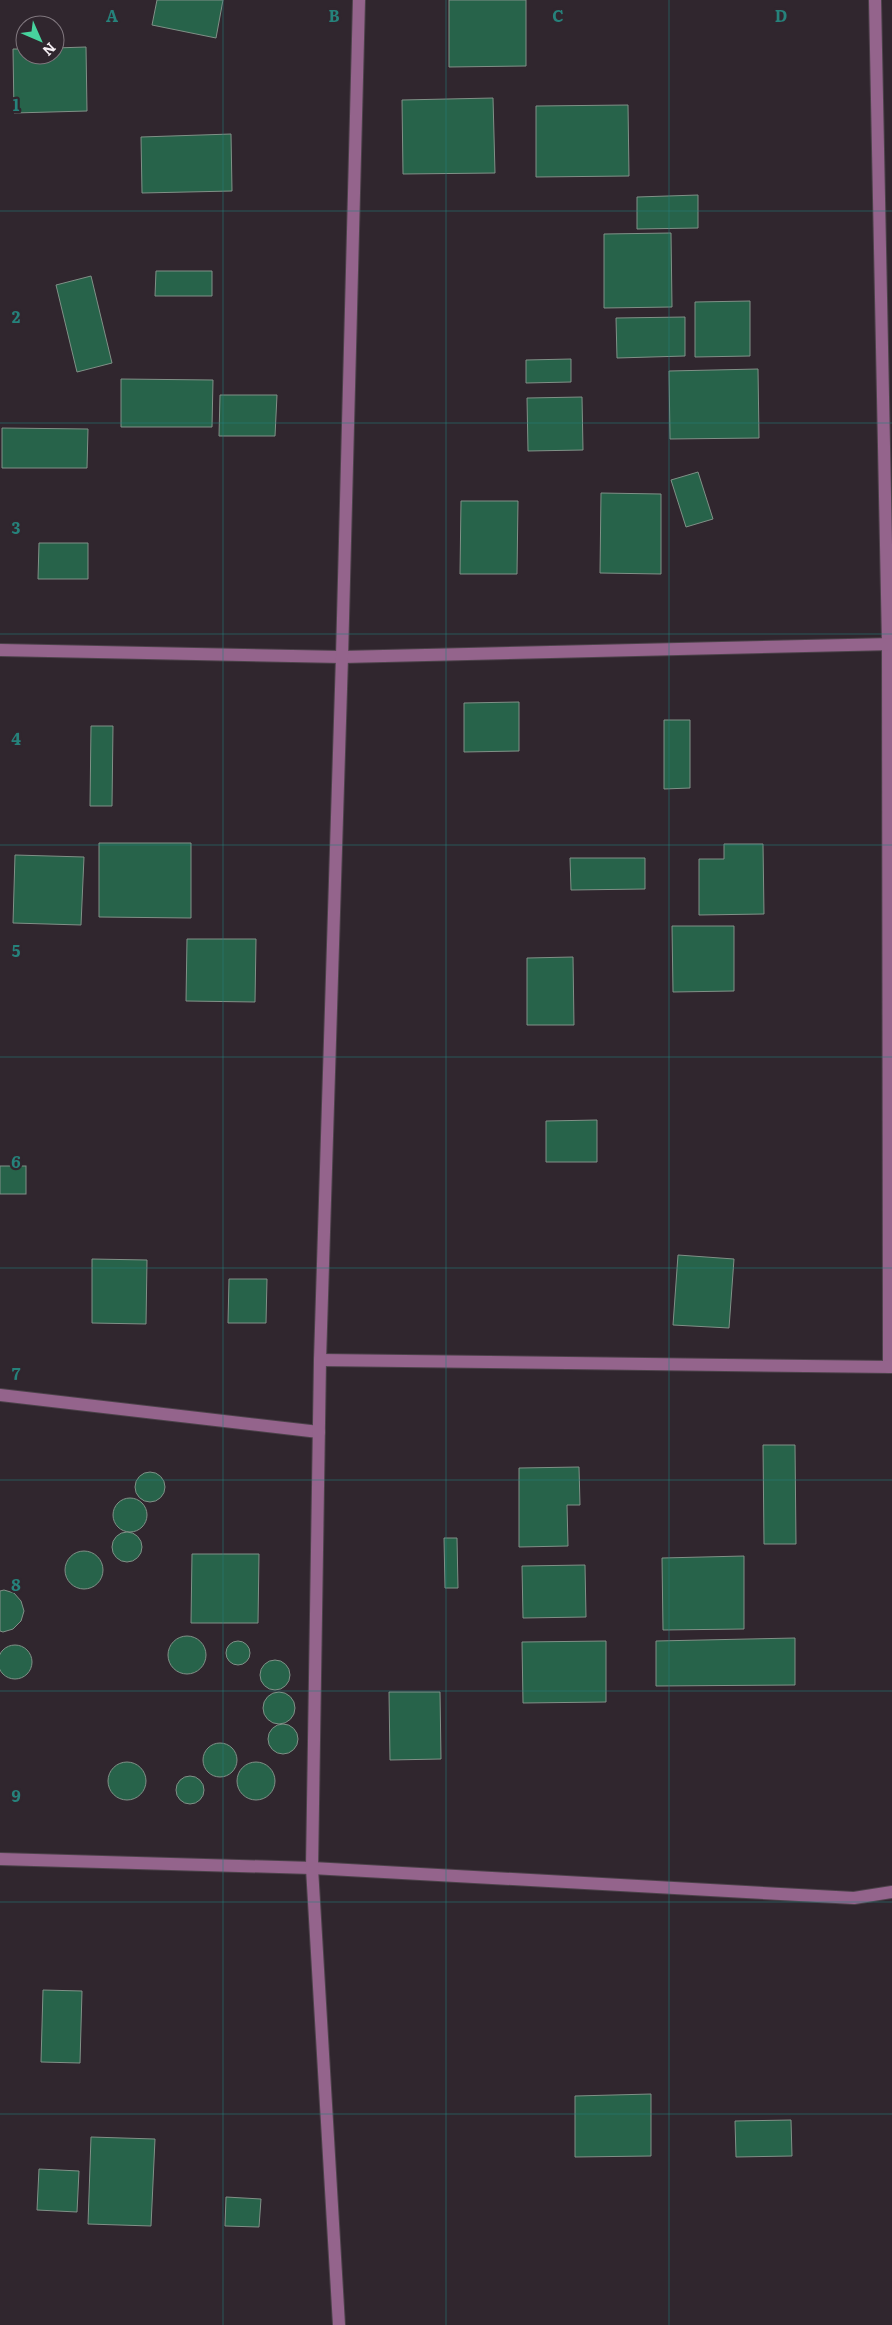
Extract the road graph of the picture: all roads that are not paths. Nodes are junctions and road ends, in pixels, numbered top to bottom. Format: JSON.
{"nodes":[{"id":1,"x":358,"y":0,"type":"edge"},
{"id":2,"x":875,"y":0,"type":"edge"},
{"id":3,"x":890,"y":644,"type":"edge"},
{"id":4,"x":0,"y":650,"type":"edge"},
{"id":5,"x":342,"y":657,"type":"junction"},
{"id":6,"x":320,"y":1360,"type":"junction"},
{"id":7,"x":891,"y":1367,"type":"edge"},
{"id":8,"x":0,"y":1394,"type":"edge"},
{"id":9,"x":318,"y":1432,"type":"junction"},
{"id":10,"x":0,"y":1859,"type":"edge"},
{"id":11,"x":312,"y":1868,"type":"junction"},
{"id":12,"x":892,"y":1892,"type":"edge"},
{"id":13,"x":339,"y":2325,"type":"edge"}],
"edges":[{"from":1,"to":5,"type":"street"},
{"from":2,"to":3,"type":"street"},
{"from":3,"to":5,"type":"street"},
{"from":3,"to":7,"type":"street"},
{"from":4,"to":5,"type":"street"},
{"from":5,"to":6,"type":"street"},
{"from":6,"to":7,"type":"street"},
{"from":6,"to":9,"type":"street"},
{"from":8,"to":9,"type":"street"},
{"from":9,"to":11,"type":"street"},
{"from":10,"to":11,"type":"street"},
{"from":11,"to":12,"type":"street"},
{"from":11,"to":13,"type":"street"}]}
